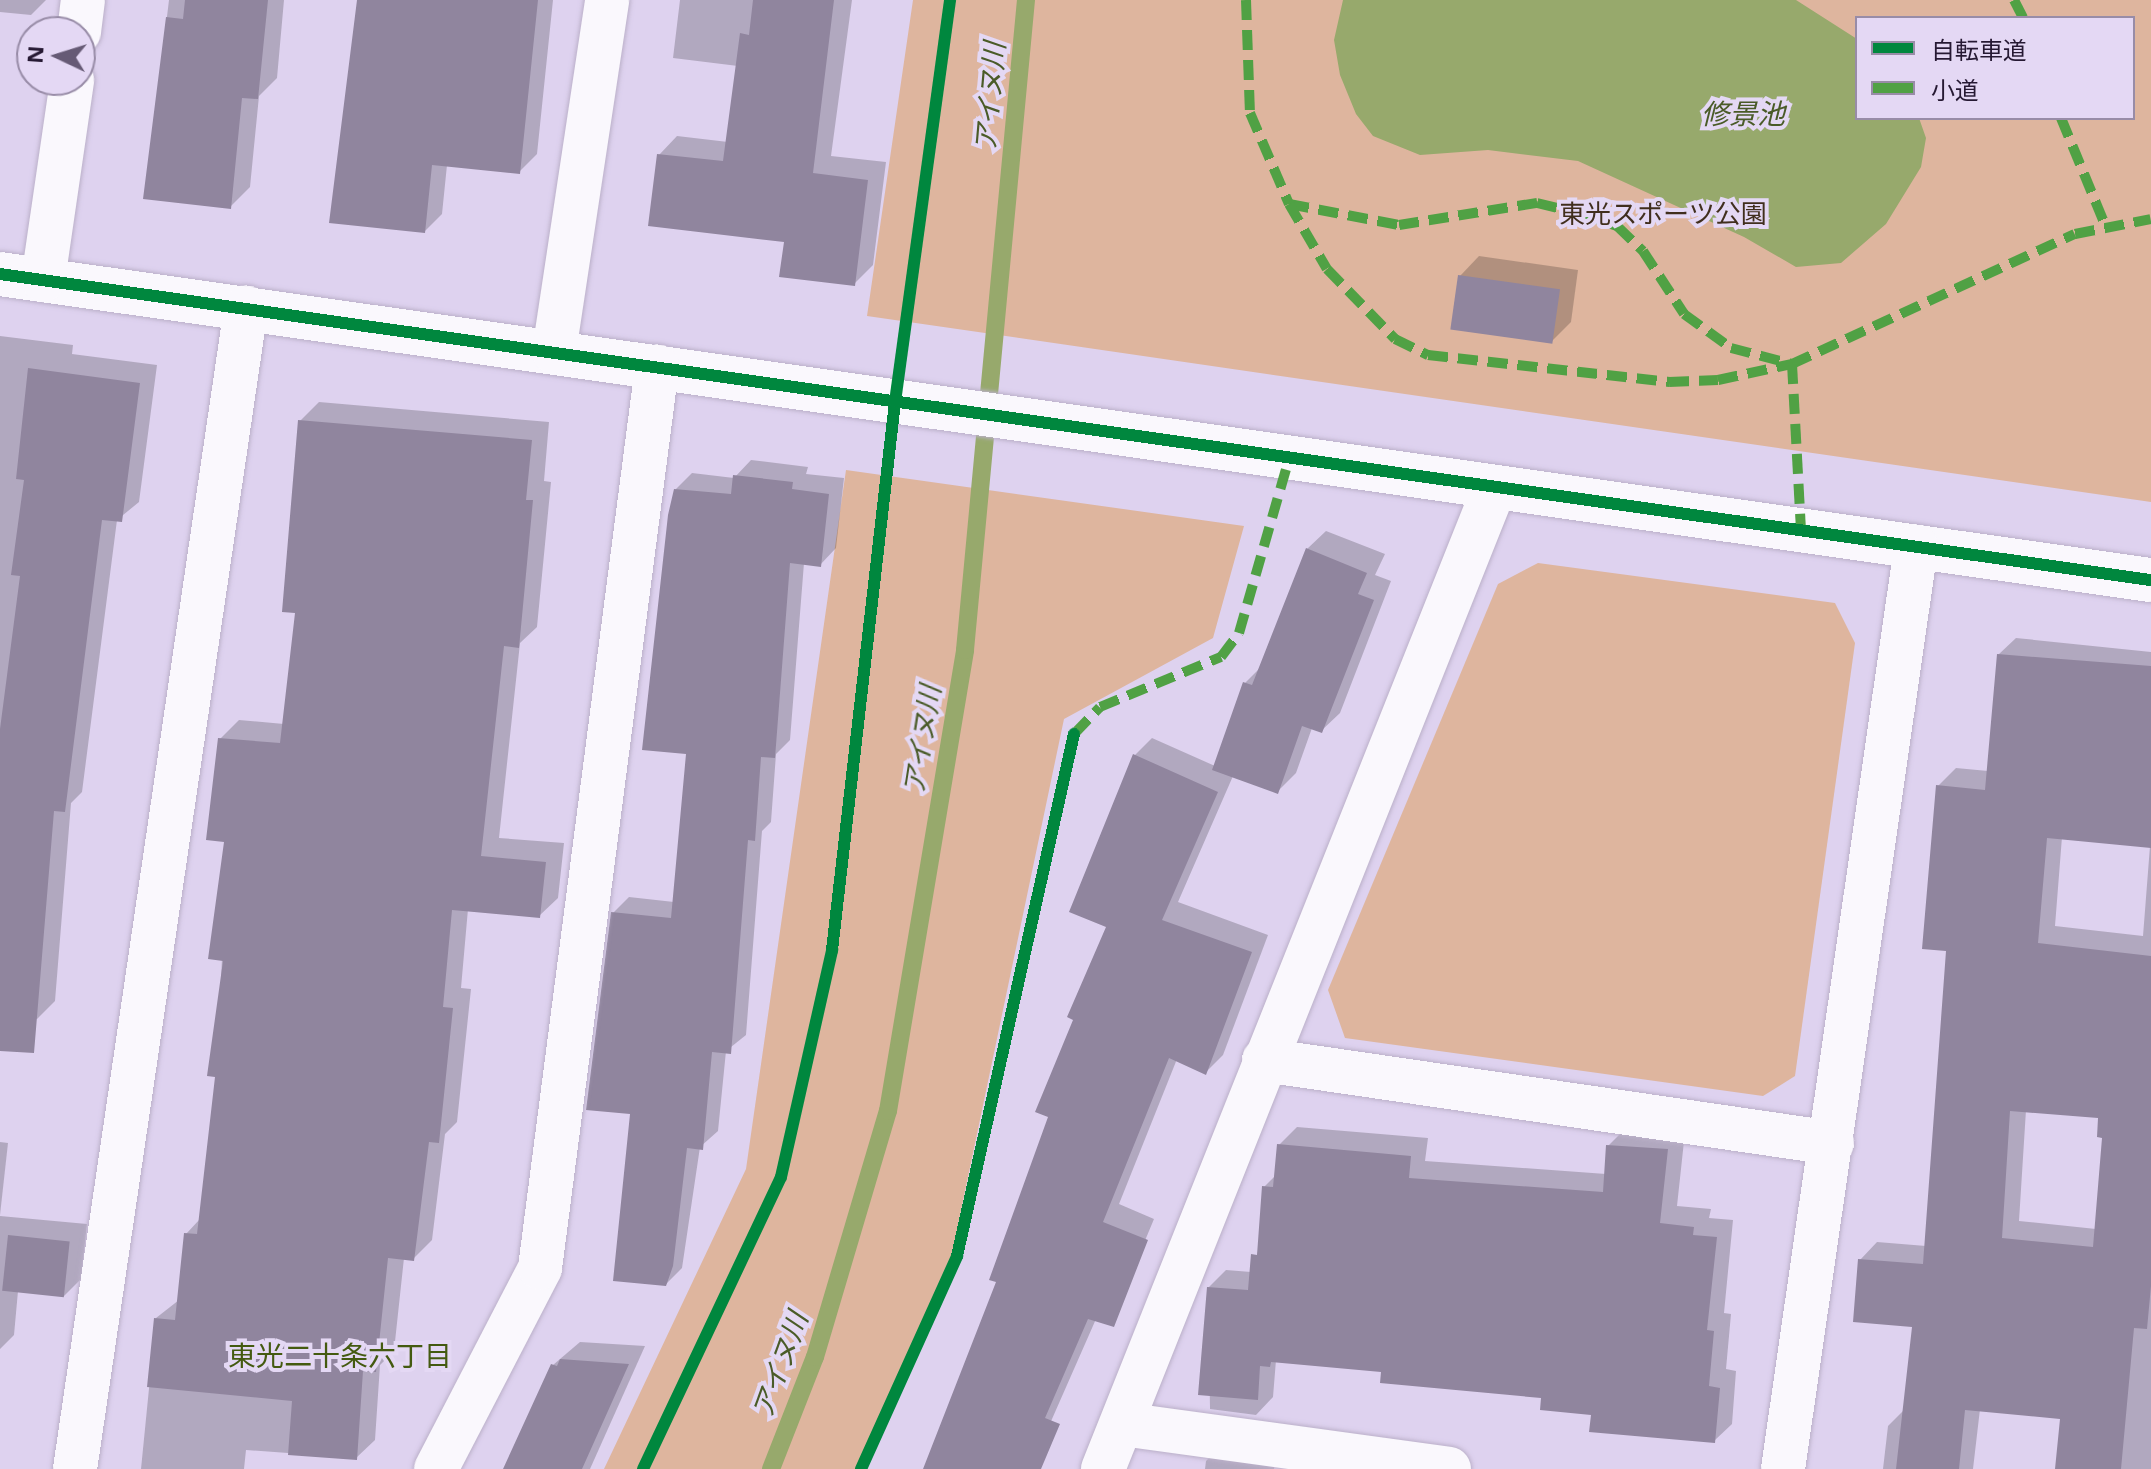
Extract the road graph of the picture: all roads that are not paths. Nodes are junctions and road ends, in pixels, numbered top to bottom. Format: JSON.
{"nodes":[{"id":1,"x":607,"y":0,"type":"edge"},
{"id":2,"x":70,"y":96,"type":"edge"},
{"id":3,"x":0,"y":274,"type":"edge"},
{"id":4,"x":43,"y":280,"type":"junction"},
{"id":5,"x":246,"y":308,"type":"junction"},
{"id":6,"x":554,"y":352,"type":"junction"},
{"id":7,"x":657,"y":367,"type":"junction"},
{"id":8,"x":1494,"y":489,"type":"junction"},
{"id":9,"x":1916,"y":547,"type":"junction"},
{"id":10,"x":2151,"y":580,"type":"edge"},
{"id":11,"x":1264,"y":1060,"type":"junction"},
{"id":12,"x":1832,"y":1143,"type":"junction"},
{"id":13,"x":1122,"y":1424,"type":"junction"},
{"id":14,"x":75,"y":1469,"type":"edge"},
{"id":15,"x":436,"y":1469,"type":"edge"},
{"id":16,"x":1103,"y":1469,"type":"edge"},
{"id":17,"x":1449,"y":1469,"type":"edge"},
{"id":18,"x":1783,"y":1469,"type":"edge"}],
"edges":[{"from":1,"to":6,"type":"street"},
{"from":2,"to":4,"type":"street"},
{"from":3,"to":4,"type":"street"},
{"from":4,"to":5,"type":"street"},
{"from":5,"to":6,"type":"street"},
{"from":5,"to":14,"type":"street"},
{"from":6,"to":7,"type":"street"},
{"from":7,"to":8,"type":"street"},
{"from":7,"to":15,"type":"street"},
{"from":8,"to":9,"type":"street"},
{"from":8,"to":11,"type":"street"},
{"from":9,"to":10,"type":"street"},
{"from":9,"to":12,"type":"street"},
{"from":11,"to":12,"type":"street"},
{"from":11,"to":13,"type":"street"},
{"from":12,"to":18,"type":"street"},
{"from":13,"to":16,"type":"street"},
{"from":13,"to":17,"type":"street"}]}
